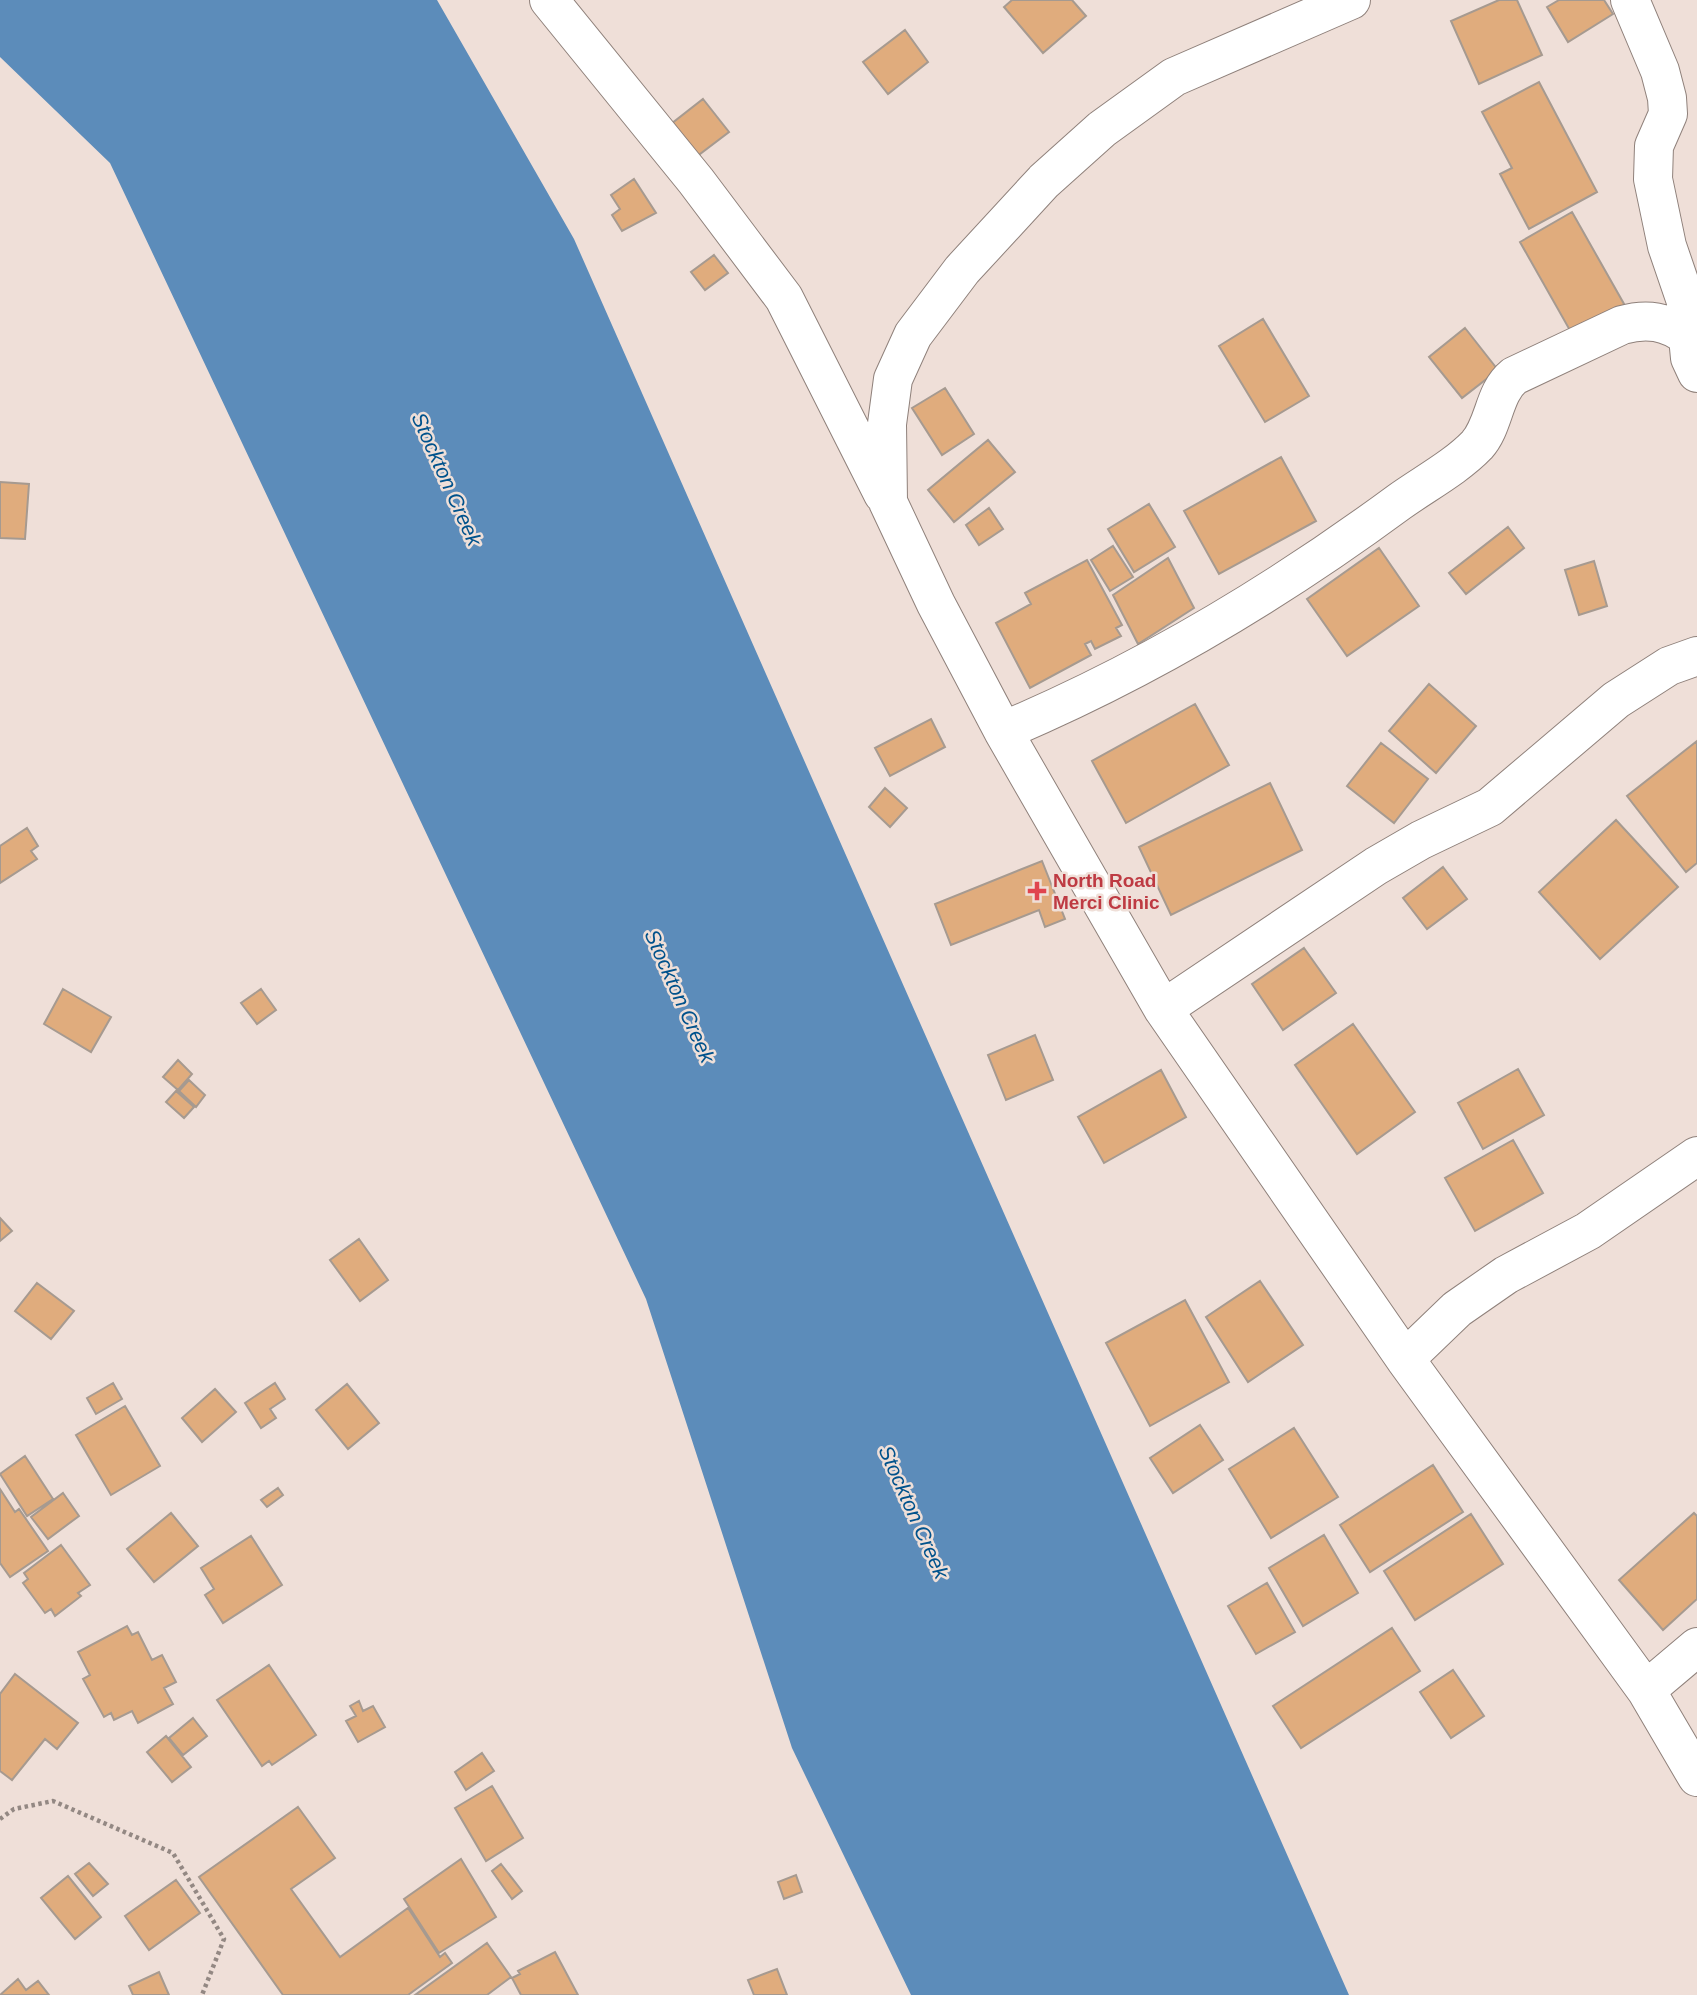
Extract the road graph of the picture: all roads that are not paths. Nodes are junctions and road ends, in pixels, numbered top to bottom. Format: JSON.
{"nodes":[{"id":1,"x":549,"y":0,"type":"edge"},
{"id":2,"x":1351,"y":0,"type":"edge"},
{"id":3,"x":1630,"y":0,"type":"edge"},
{"id":4,"x":1692,"y":355,"type":"edge"},
{"id":5,"x":887,"y":502,"type":"junction"},
{"id":6,"x":1697,"y":656,"type":"edge"},
{"id":7,"x":1003,"y":732,"type":"junction"},
{"id":8,"x":1163,"y":1009,"type":"junction"},
{"id":9,"x":1697,"y":1156,"type":"edge"},
{"id":10,"x":1405,"y":1359,"type":"junction"},
{"id":11,"x":1697,"y":1647,"type":"edge"},
{"id":12,"x":1646,"y":1690,"type":"junction"},
{"id":13,"x":1697,"y":1777,"type":"edge"}],
"edges":[{"from":1,"to":5,"type":"street"},
{"from":2,"to":5,"type":"street"},
{"from":3,"to":4,"type":"street"},
{"from":4,"to":7,"type":"street"},
{"from":5,"to":7,"type":"street"},
{"from":6,"to":8,"type":"street"},
{"from":7,"to":8,"type":"street"},
{"from":8,"to":10,"type":"street"},
{"from":9,"to":10,"type":"street"},
{"from":10,"to":12,"type":"street"},
{"from":11,"to":12,"type":"street"},
{"from":12,"to":13,"type":"street"}]}
